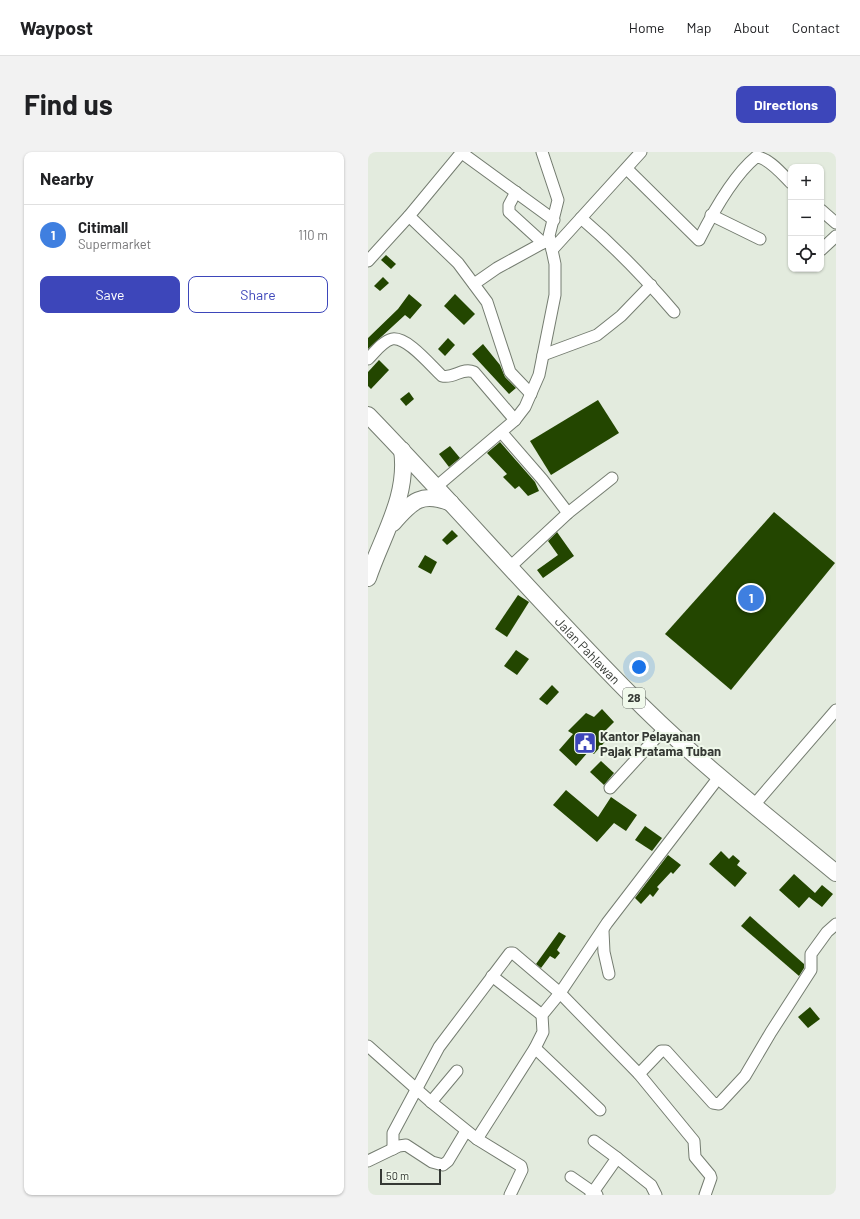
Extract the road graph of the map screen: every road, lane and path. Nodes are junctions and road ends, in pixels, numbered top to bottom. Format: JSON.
{"nodes":[{"id":1,"x":462,"y":152,"type":"edge"},
{"id":2,"x":542,"y":152,"type":"edge"},
{"id":3,"x":641,"y":152,"type":"edge"},
{"id":4,"x":627,"y":169,"type":"junction"},
{"id":5,"x":788,"y":180,"type":"edge"},
{"id":6,"x":516,"y":192,"type":"junction"},
{"id":7,"x":824,"y":213,"type":"edge"},
{"id":8,"x":711,"y":215,"type":"junction"},
{"id":9,"x":409,"y":216,"type":"junction"},
{"id":10,"x":581,"y":218,"type":"junction"},
{"id":11,"x":554,"y":220,"type":"junction"},
{"id":12,"x":836,"y":224,"type":"edge"},
{"id":13,"x":836,"y":236,"type":"edge"},
{"id":14,"x":760,"y":239,"type":"dead end"},
{"id":15,"x":548,"y":244,"type":"junction"},
{"id":16,"x":824,"y":247,"type":"edge"},
{"id":17,"x":368,"y":261,"type":"edge"},
{"id":18,"x":474,"y":284,"type":"junction"},
{"id":19,"x":651,"y":285,"type":"junction"},
{"id":20,"x":674,"y":312,"type":"dead end"},
{"id":21,"x":394,"y":339,"type":"junction"},
{"id":22,"x":543,"y":355,"type":"junction"},
{"id":23,"x":368,"y":359,"type":"edge"},
{"id":24,"x":368,"y":369,"type":"edge"},
{"id":25,"x":532,"y":394,"type":"junction"},
{"id":26,"x":370,"y":420,"type":"edge"},
{"id":27,"x":515,"y":420,"type":"junction"},
{"id":28,"x":502,"y":433,"type":"junction"},
{"id":29,"x":402,"y":450,"type":"junction"},
{"id":30,"x":612,"y":478,"type":"dead end"},
{"id":31,"x":431,"y":481,"type":"junction"},
{"id":32,"x":451,"y":503,"type":"junction"},
{"id":33,"x":568,"y":513,"type":"junction"},
{"id":34,"x":386,"y":533,"type":"junction"},
{"id":35,"x":510,"y":567,"type":"junction"},
{"id":36,"x":368,"y":578,"type":"edge"},
{"id":37,"x":836,"y":710,"type":"edge"},
{"id":38,"x":665,"y":728,"type":"junction"},
{"id":39,"x":720,"y":777,"type":"junction"},
{"id":40,"x":610,"y":788,"type":"dead end"},
{"id":41,"x":754,"y":805,"type":"junction"},
{"id":42,"x":836,"y":873,"type":"edge"},
{"id":43,"x":836,"y":924,"type":"edge"},
{"id":44,"x":603,"y":931,"type":"junction"},
{"id":45,"x":609,"y":974,"type":"dead end"},
{"id":46,"x":492,"y":976,"type":"junction"},
{"id":47,"x":560,"y":993,"type":"junction"},
{"id":48,"x":542,"y":1015,"type":"junction"},
{"id":49,"x":368,"y":1046,"type":"edge"},
{"id":50,"x":535,"y":1048,"type":"junction"},
{"id":51,"x":457,"y":1071,"type":"dead end"},
{"id":52,"x":639,"y":1074,"type":"junction"},
{"id":53,"x":415,"y":1088,"type":"junction"},
{"id":54,"x":431,"y":1102,"type":"junction"},
{"id":55,"x":600,"y":1110,"type":"dead end"},
{"id":56,"x":466,"y":1131,"type":"junction"},
{"id":57,"x":477,"y":1139,"type":"junction"},
{"id":58,"x":594,"y":1141,"type":"dead end"},
{"id":59,"x":393,"y":1149,"type":"junction"},
{"id":60,"x":617,"y":1158,"type":"junction"},
{"id":61,"x":368,"y":1161,"type":"edge"},
{"id":62,"x":571,"y":1176,"type":"dead end"},
{"id":63,"x":593,"y":1194,"type":"edge"},
{"id":64,"x":510,"y":1195,"type":"edge"},
{"id":65,"x":656,"y":1195,"type":"edge"},
{"id":66,"x":705,"y":1195,"type":"edge"}],
"edges":[{"from":1,"to":6,"type":"street"},
{"from":1,"to":9,"type":"street"},
{"from":2,"to":11,"type":"street"},
{"from":3,"to":4,"type":"street"},
{"from":4,"to":8,"type":"street"},
{"from":4,"to":10,"type":"street"},
{"from":5,"to":8,"type":"street"},
{"from":6,"to":11,"type":"street"},
{"from":6,"to":15,"type":"street"},
{"from":7,"to":12,"type":"street"},
{"from":8,"to":14,"type":"street"},
{"from":9,"to":17,"type":"street"},
{"from":9,"to":18,"type":"street"},
{"from":10,"to":15,"type":"street"},
{"from":10,"to":19,"type":"street"},
{"from":11,"to":15,"type":"street"},
{"from":13,"to":16,"type":"street"},
{"from":15,"to":18,"type":"street"},
{"from":15,"to":22,"type":"street"},
{"from":18,"to":25,"type":"street"},
{"from":19,"to":20,"type":"street"},
{"from":19,"to":22,"type":"street"},
{"from":21,"to":23,"type":"street"},
{"from":21,"to":24,"type":"street"},
{"from":21,"to":27,"type":"street"},
{"from":22,"to":25,"type":"street"},
{"from":25,"to":27,"type":"street"},
{"from":26,"to":29,"type":"highway","number":"28"},
{"from":27,"to":28,"type":"street"},
{"from":28,"to":31,"type":"street"},
{"from":28,"to":33,"type":"street"},
{"from":29,"to":31,"type":"highway","number":"28"},
{"from":29,"to":34,"type":"highway"},
{"from":30,"to":33,"type":"street"},
{"from":31,"to":32,"type":"highway","name":"Jalan Pahlawan","number":"28"},
{"from":32,"to":34,"type":"highway"},
{"from":32,"to":35,"type":"highway","name":"Jalan Pahlawan","number":"28"},
{"from":33,"to":35,"type":"street"},
{"from":34,"to":36,"type":"highway"},
{"from":35,"to":38,"type":"highway","name":"Jalan Pahlawan","number":"28"},
{"from":37,"to":41,"type":"street"},
{"from":38,"to":39,"type":"highway","name":"Jalan Pahlawan","number":"28"},
{"from":38,"to":40,"type":"street"},
{"from":39,"to":41,"type":"highway","name":"Jalan Pahlawan","number":"28"},
{"from":39,"to":44,"type":"street"},
{"from":41,"to":42,"type":"highway","name":"Jalan Pahlawan","number":"28"},
{"from":43,"to":52,"type":"street"},
{"from":44,"to":45,"type":"street"},
{"from":44,"to":47,"type":"street"},
{"from":46,"to":47,"type":"street"},
{"from":46,"to":48,"type":"street"},
{"from":46,"to":53,"type":"street"},
{"from":47,"to":48,"type":"street"},
{"from":47,"to":52,"type":"street"},
{"from":48,"to":50,"type":"street"},
{"from":49,"to":53,"type":"street"},
{"from":50,"to":55,"type":"street"},
{"from":50,"to":57,"type":"street"},
{"from":51,"to":54,"type":"street"},
{"from":52,"to":66,"type":"street"},
{"from":53,"to":54,"type":"street"},
{"from":53,"to":59,"type":"street"},
{"from":54,"to":56,"type":"street"},
{"from":56,"to":57,"type":"street"},
{"from":56,"to":59,"type":"street"},
{"from":57,"to":64,"type":"street"},
{"from":58,"to":60,"type":"street"},
{"from":59,"to":61,"type":"street"},
{"from":60,"to":63,"type":"street"},
{"from":60,"to":65,"type":"street"},
{"from":62,"to":63,"type":"street"}]}
